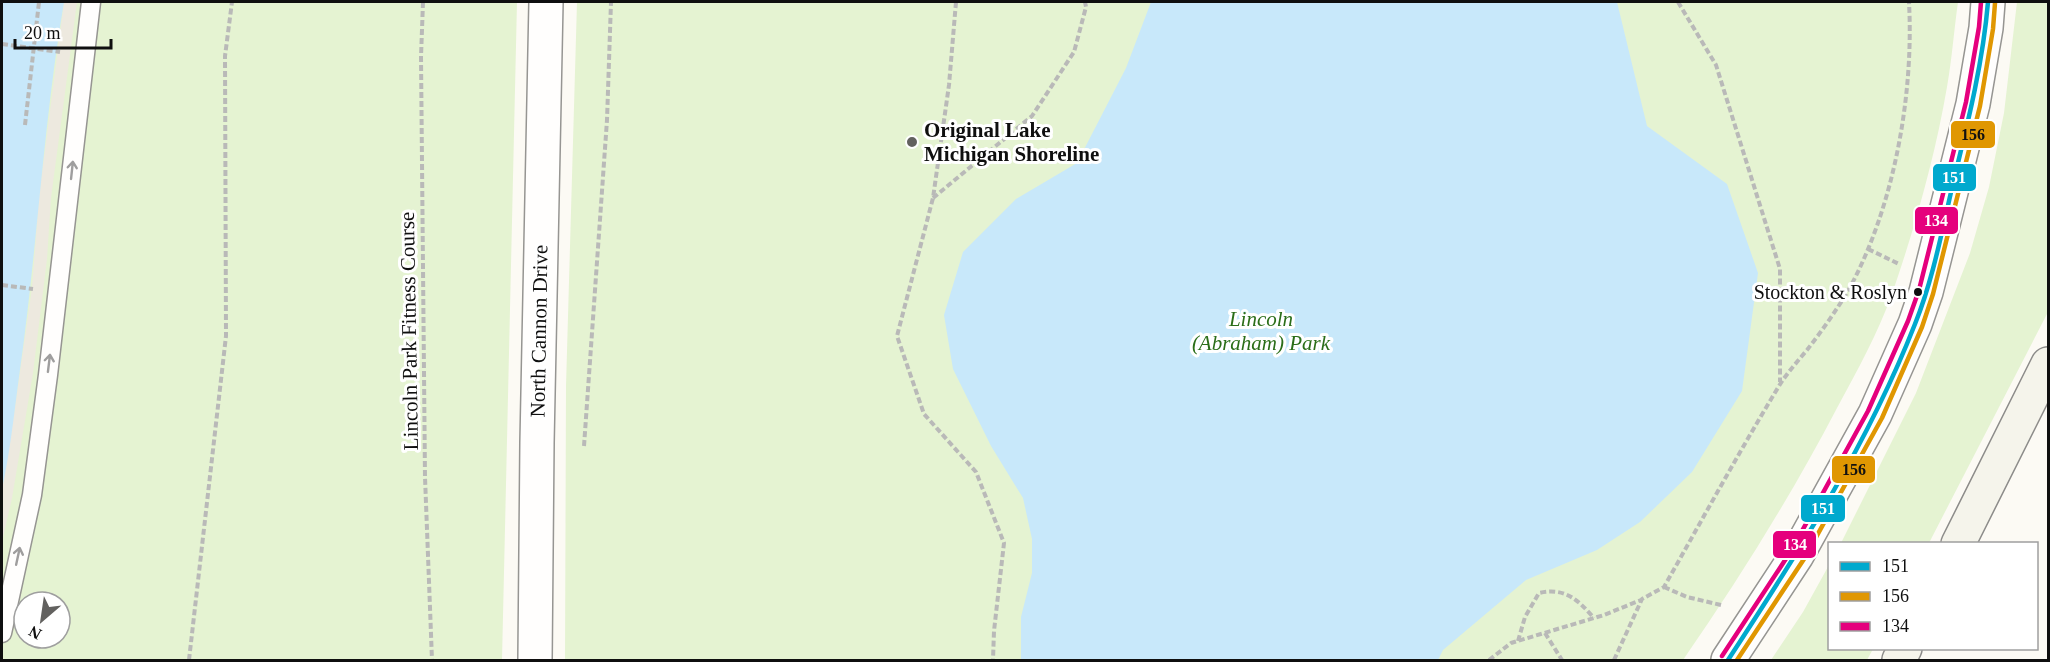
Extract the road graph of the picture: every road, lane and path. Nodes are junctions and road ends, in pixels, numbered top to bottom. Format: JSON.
{"nodes":[{"id":1,"x":39,"y":2,"type":"edge"},
{"id":2,"x":91,"y":2,"type":"edge"},
{"id":3,"x":232,"y":2,"type":"edge"},
{"id":4,"x":423,"y":2,"type":"edge"},
{"id":5,"x":546,"y":2,"type":"edge"},
{"id":6,"x":611,"y":2,"type":"edge"},
{"id":7,"x":956,"y":2,"type":"edge"},
{"id":8,"x":1085,"y":2,"type":"edge"},
{"id":9,"x":1678,"y":2,"type":"edge"},
{"id":10,"x":1909,"y":2,"type":"edge"},
{"id":11,"x":1988,"y":2,"type":"edge"},
{"id":12,"x":2,"y":44,"type":"edge"},
{"id":13,"x":34,"y":48,"type":"junction"},
{"id":14,"x":57,"y":52,"type":"dead end"},
{"id":15,"x":25,"y":125,"type":"dead end"},
{"id":16,"x":933,"y":198,"type":"junction"},
{"id":17,"x":1868,"y":249,"type":"junction"},
{"id":18,"x":1901,"y":265,"type":"dead end"},
{"id":19,"x":2,"y":285,"type":"edge"},
{"id":20,"x":32,"y":288,"type":"dead end"},
{"id":21,"x":2049,"y":364,"type":"edge"},
{"id":22,"x":1780,"y":384,"type":"junction"},
{"id":23,"x":2041,"y":394,"type":"edge"},
{"id":24,"x":584,"y":446,"type":"dead end"},
{"id":25,"x":1959,"y":542,"type":"edge"},
{"id":26,"x":1664,"y":587,"type":"junction"},
{"id":27,"x":1642,"y":599,"type":"junction"},
{"id":28,"x":1720,"y":605,"type":"dead end"},
{"id":29,"x":1594,"y":618,"type":"junction"},
{"id":30,"x":2,"y":633,"type":"edge"},
{"id":31,"x":1545,"y":633,"type":"junction"},
{"id":32,"x":1518,"y":641,"type":"junction"},
{"id":33,"x":189,"y":660,"type":"edge"},
{"id":34,"x":432,"y":660,"type":"edge"},
{"id":35,"x":534,"y":660,"type":"edge"},
{"id":36,"x":993,"y":660,"type":"edge"},
{"id":37,"x":1489,"y":660,"type":"edge"},
{"id":38,"x":1562,"y":660,"type":"edge"},
{"id":39,"x":1614,"y":660,"type":"edge"},
{"id":40,"x":1728,"y":660,"type":"edge"}],
"edges":[{"from":1,"to":13,"type":"path"},
{"from":30,"to":2,"type":"lane","one_way":true},
{"from":3,"to":33,"type":"path"},
{"from":4,"to":34,"type":"path","name":"Lincoln Park Fitness Course"},
{"from":5,"to":35,"type":"street","name":"North Cannon Drive"},
{"from":6,"to":24,"type":"path"},
{"from":7,"to":16,"type":"path"},
{"from":8,"to":16,"type":"path"},
{"from":9,"to":22,"type":"path"},
{"from":10,"to":17,"type":"path"},
{"from":11,"to":40,"type":"street"},
{"from":12,"to":13,"type":"path"},
{"from":13,"to":14,"type":"path"},
{"from":13,"to":15,"type":"path"},
{"from":16,"to":36,"type":"path"},
{"from":17,"to":18,"type":"path"},
{"from":17,"to":22,"type":"path"},
{"from":19,"to":20,"type":"path"},
{"from":21,"to":23,"type":"main road"},
{"from":22,"to":26,"type":"path"},
{"from":23,"to":25,"type":"main road"},
{"from":26,"to":27,"type":"path"},
{"from":26,"to":28,"type":"path"},
{"from":27,"to":29,"type":"path"},
{"from":27,"to":39,"type":"path"},
{"from":29,"to":31,"type":"path"},
{"from":29,"to":32,"type":"path"},
{"from":31,"to":32,"type":"path"},
{"from":31,"to":38,"type":"path"},
{"from":32,"to":37,"type":"path"}]}
